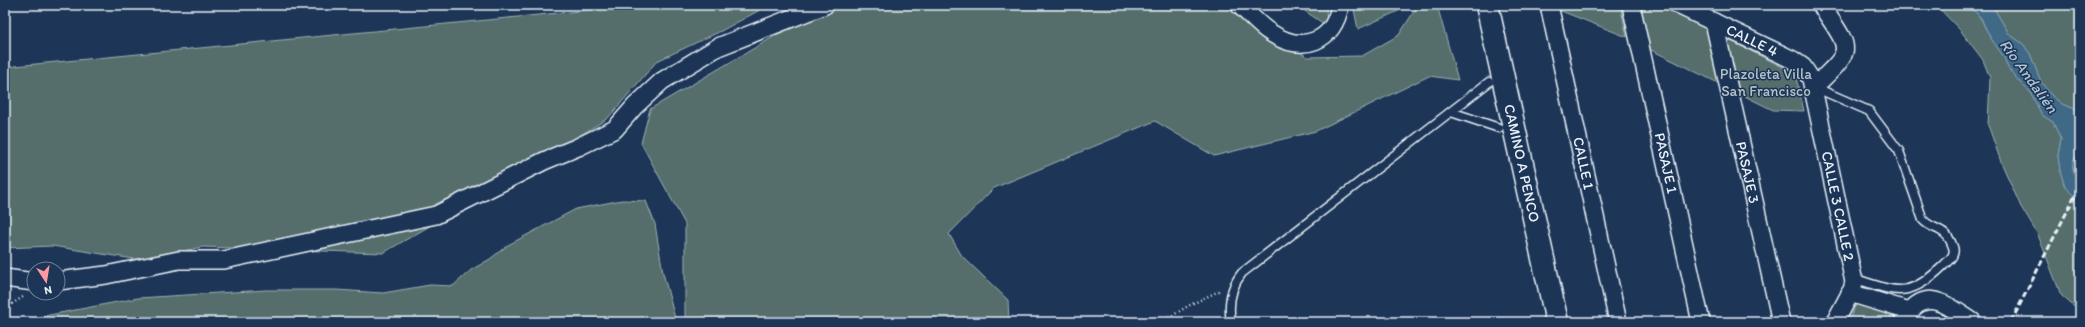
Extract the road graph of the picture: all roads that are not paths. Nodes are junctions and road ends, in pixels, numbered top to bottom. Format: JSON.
{"nodes":[{"id":1,"x":825,"y":5,"type":"edge"},
{"id":2,"x":1239,"y":5,"type":"edge"},
{"id":3,"x":1340,"y":5,"type":"edge"},
{"id":4,"x":1472,"y":5,"type":"edge"},
{"id":5,"x":1487,"y":5,"type":"edge"},
{"id":6,"x":1549,"y":5,"type":"edge"},
{"id":7,"x":1631,"y":5,"type":"edge"},
{"id":8,"x":1678,"y":5,"type":"edge"},
{"id":9,"x":1821,"y":5,"type":"edge"},
{"id":10,"x":1714,"y":22,"type":"junction"},
{"id":11,"x":1489,"y":82,"type":"junction"},
{"id":12,"x":1814,"y":87,"type":"junction"},
{"id":13,"x":1450,"y":112,"type":"junction"},
{"id":14,"x":1499,"y":128,"type":"junction"},
{"id":15,"x":5,"y":278,"type":"edge"},
{"id":16,"x":66,"y":280,"type":"edge"},
{"id":17,"x":26,"y":286,"type":"edge"},
{"id":18,"x":1852,"y":286,"type":"junction"},
{"id":19,"x":1906,"y":317,"type":"edge"},
{"id":20,"x":1231,"y":322,"type":"edge"},
{"id":21,"x":1541,"y":322,"type":"edge"},
{"id":22,"x":1557,"y":322,"type":"edge"},
{"id":23,"x":1618,"y":322,"type":"edge"},
{"id":24,"x":1701,"y":322,"type":"edge"},
{"id":25,"x":1781,"y":322,"type":"edge"},
{"id":26,"x":1835,"y":322,"type":"edge"},
{"id":27,"x":1972,"y":322,"type":"edge"}],
"edges":[{"from":1,"to":16,"type":"street"},
{"from":2,"to":3,"type":"street"},
{"from":4,"to":11,"type":"highway","name":"CAMINO A PENCO"},
{"from":5,"to":22,"type":"highway","name":"CAMINO A PENCO"},
{"from":6,"to":23,"type":"street","name":"CALLE 1"},
{"from":7,"to":24,"type":"street","name":"PASAJE 1"},
{"from":8,"to":10,"type":"street","name":"CALLE 4"},
{"from":9,"to":12,"type":"street"},
{"from":10,"to":12,"type":"street","name":"CALLE 4"},
{"from":10,"to":25,"type":"street","name":"PASAJE 3"},
{"from":11,"to":13,"type":"lane"},
{"from":11,"to":14,"type":"highway","name":"CAMINO A PENCO"},
{"from":12,"to":18,"type":"street","name":"CALLE 3 CALLE 2"},
{"from":12,"to":18,"type":"lane"},
{"from":13,"to":14,"type":"lane"},
{"from":13,"to":20,"type":"lane"},
{"from":14,"to":21,"type":"highway","name":"CAMINO A PENCO"},
{"from":15,"to":17,"type":"street"},
{"from":18,"to":19,"type":"street"},
{"from":18,"to":26,"type":"street"},
{"from":19,"to":27,"type":"street"}]}
